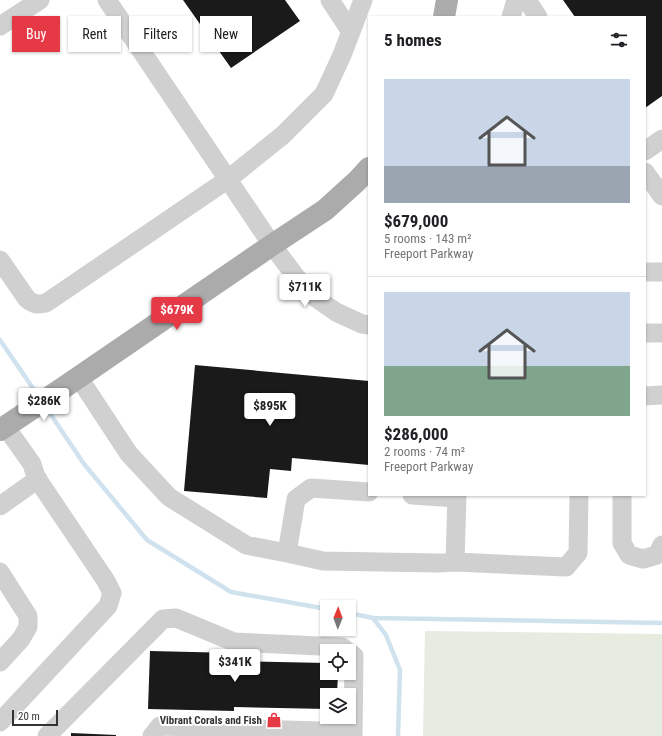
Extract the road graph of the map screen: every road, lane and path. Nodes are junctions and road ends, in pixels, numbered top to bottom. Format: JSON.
{"nodes":[{"id":1,"x":40,"y":0,"type":"edge"},
{"id":2,"x":107,"y":0,"type":"edge"},
{"id":3,"x":330,"y":0,"type":"edge"},
{"id":4,"x":363,"y":0,"type":"edge"},
{"id":5,"x":447,"y":0,"type":"edge"},
{"id":6,"x":516,"y":0,"type":"edge"},
{"id":7,"x":527,"y":0,"type":"edge"},
{"id":8,"x":444,"y":16,"type":"edge"},
{"id":9,"x":511,"y":16,"type":"edge"},
{"id":10,"x":537,"y":16,"type":"edge"},
{"id":11,"x":0,"y":26,"type":"edge"},
{"id":12,"x":351,"y":32,"type":"junction"},
{"id":13,"x":662,"y":139,"type":"edge"},
{"id":14,"x":646,"y":150,"type":"edge"},
{"id":15,"x":368,"y":169,"type":"edge"},
{"id":16,"x":646,"y":173,"type":"edge"},
{"id":17,"x":227,"y":180,"type":"junction"},
{"id":18,"x":662,"y":196,"type":"edge"},
{"id":19,"x":272,"y":245,"type":"junction"},
{"id":20,"x":0,"y":260,"type":"edge"},
{"id":21,"x":646,"y":272,"type":"edge"},
{"id":22,"x":662,"y":272,"type":"edge"},
{"id":23,"x":368,"y":325,"type":"edge"},
{"id":24,"x":646,"y":333,"type":"edge"},
{"id":25,"x":662,"y":333,"type":"edge"},
{"id":26,"x":71,"y":383,"type":"junction"},
{"id":27,"x":662,"y":395,"type":"edge"},
{"id":28,"x":646,"y":396,"type":"edge"},
{"id":29,"x":3,"y":428,"type":"edge"},
{"id":30,"x":38,"y":479,"type":"junction"},
{"id":31,"x":368,"y":492,"type":"edge"},
{"id":32,"x":434,"y":496,"type":"edge"},
{"id":33,"x":579,"y":496,"type":"edge"},
{"id":34,"x":622,"y":496,"type":"edge"},
{"id":35,"x":457,"y":497,"type":"edge"},
{"id":36,"x":0,"y":506,"type":"edge"},
{"id":37,"x":662,"y":544,"type":"edge"},
{"id":38,"x":287,"y":552,"type":"junction"},
{"id":39,"x":455,"y":562,"type":"junction"},
{"id":40,"x":0,"y":572,"type":"edge"},
{"id":41,"x":320,"y":646,"type":"edge"},
{"id":42,"x":0,"y":662,"type":"edge"},
{"id":43,"x":354,"y":680,"type":"edge"},
{"id":44,"x":0,"y":722,"type":"edge"},
{"id":45,"x":353,"y":734,"type":"edge"},
{"id":46,"x":47,"y":736,"type":"edge"},
{"id":47,"x":152,"y":736,"type":"edge"}],
"edges":[{"from":1,"to":11,"type":"street"},
{"from":2,"to":17,"type":"street"},
{"from":3,"to":12,"type":"street"},
{"from":4,"to":12,"type":"street"},
{"from":5,"to":8,"type":"main road"},
{"from":6,"to":9,"type":"street"},
{"from":7,"to":10,"type":"street"},
{"from":12,"to":17,"type":"street"},
{"from":13,"to":14,"type":"street"},
{"from":15,"to":19,"type":"main road"},
{"from":16,"to":18,"type":"street"},
{"from":17,"to":19,"type":"street"},
{"from":17,"to":20,"type":"street"},
{"from":19,"to":23,"type":"street"},
{"from":19,"to":26,"type":"main road"},
{"from":21,"to":22,"type":"street"},
{"from":24,"to":25,"type":"street"},
{"from":26,"to":29,"type":"main road"},
{"from":26,"to":38,"type":"street"},
{"from":27,"to":28,"type":"street"},
{"from":29,"to":30,"type":"street"},
{"from":30,"to":36,"type":"street"},
{"from":30,"to":44,"type":"street"},
{"from":31,"to":38,"type":"street"},
{"from":32,"to":35,"type":"street"},
{"from":33,"to":39,"type":"street"},
{"from":34,"to":37,"type":"street"},
{"from":35,"to":39,"type":"street"},
{"from":38,"to":39,"type":"street"},
{"from":40,"to":42,"type":"street"},
{"from":41,"to":46,"type":"street"},
{"from":43,"to":45,"type":"street"},
{"from":45,"to":47,"type":"street"}]}
